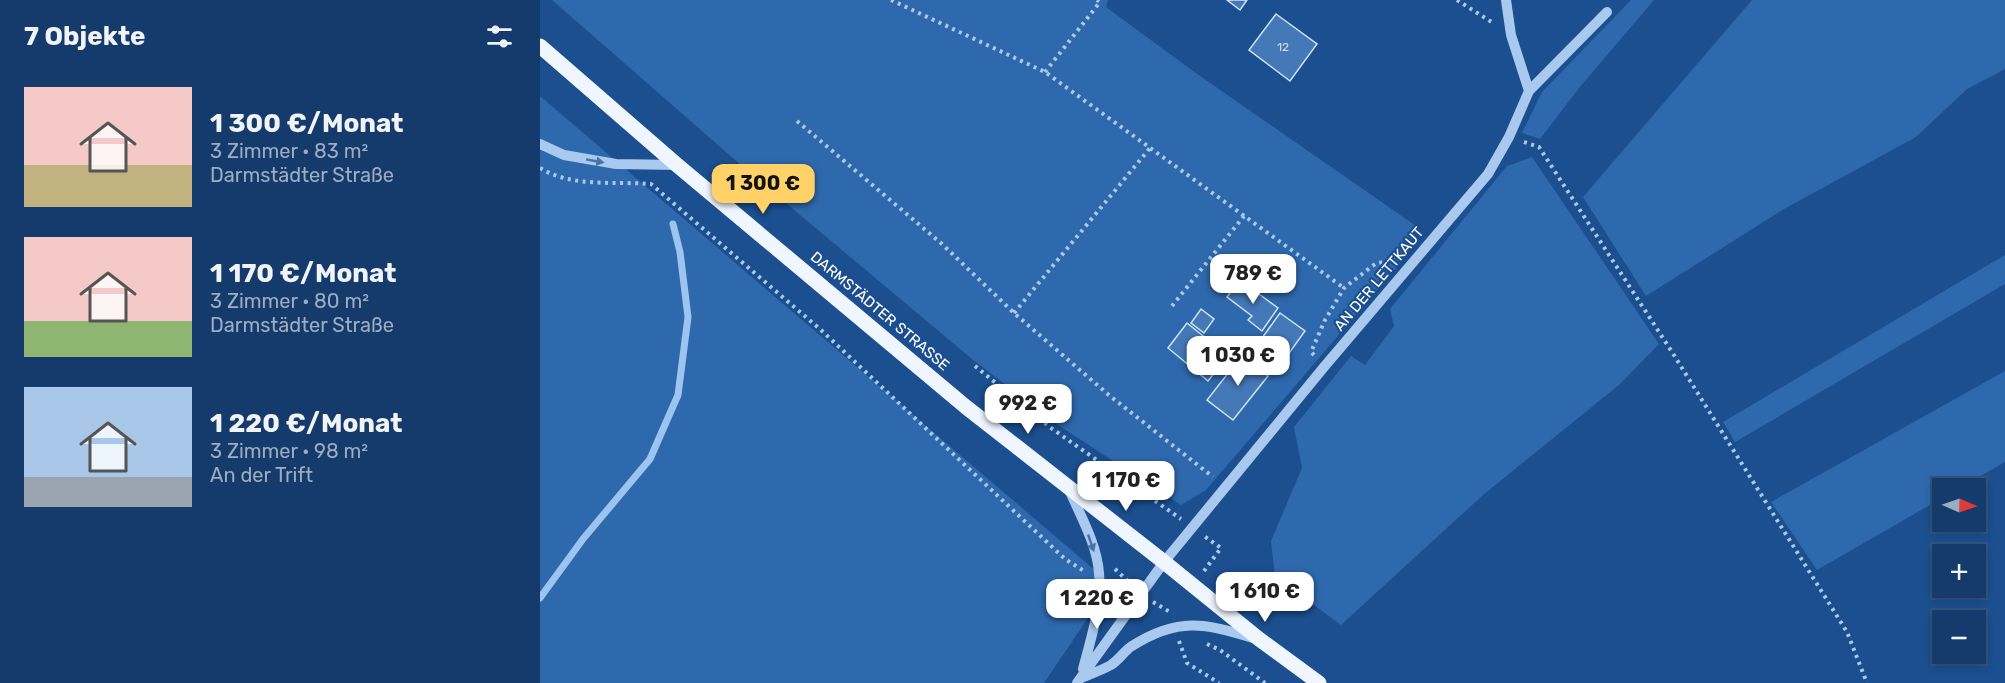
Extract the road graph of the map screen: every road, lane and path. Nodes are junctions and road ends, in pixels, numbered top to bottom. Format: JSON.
{"nodes":[{"id":1,"x":891,"y":0,"type":"edge"},
{"id":2,"x":1097,"y":0,"type":"edge"},
{"id":3,"x":1457,"y":0,"type":"edge"},
{"id":4,"x":1506,"y":0,"type":"edge"},
{"id":5,"x":1607,"y":12,"type":"dead end"},
{"id":6,"x":1511,"y":35,"type":"junction"},
{"id":7,"x":540,"y":46,"type":"edge"},
{"id":8,"x":1045,"y":72,"type":"junction"},
{"id":9,"x":1529,"y":91,"type":"junction"},
{"id":10,"x":796,"y":121,"type":"dead end"},
{"id":11,"x":1509,"y":137,"type":"junction"},
{"id":12,"x":540,"y":144,"type":"edge"},
{"id":13,"x":1150,"y":148,"type":"junction"},
{"id":14,"x":677,"y":165,"type":"junction"},
{"id":15,"x":540,"y":168,"type":"edge"},
{"id":16,"x":1244,"y":216,"type":"junction"},
{"id":17,"x":1399,"y":253,"type":"dead end"},
{"id":18,"x":1344,"y":288,"type":"junction"},
{"id":19,"x":1172,"y":306,"type":"dead end"},
{"id":20,"x":1014,"y":313,"type":"junction"},
{"id":21,"x":975,"y":366,"type":"dead end"},
{"id":22,"x":1324,"y":367,"type":"junction"},
{"id":23,"x":1226,"y":487,"type":"junction"},
{"id":24,"x":1069,"y":489,"type":"junction"},
{"id":25,"x":1193,"y":527,"type":"junction"},
{"id":26,"x":1164,"y":562,"type":"junction"},
{"id":27,"x":1099,"y":570,"type":"junction"},
{"id":28,"x":1193,"y":586,"type":"junction"},
{"id":29,"x":1140,"y":593,"type":"junction"},
{"id":30,"x":1259,"y":639,"type":"junction"},
{"id":31,"x":1186,"y":641,"type":"dead end"},
{"id":32,"x":1199,"y":642,"type":"dead end"},
{"id":33,"x":1079,"y":681,"type":"edge"},
{"id":34,"x":1219,"y":683,"type":"edge"},
{"id":35,"x":1265,"y":683,"type":"edge"},
{"id":36,"x":1319,"y":683,"type":"edge"},
{"id":37,"x":1867,"y":683,"type":"edge"}],
"edges":[{"from":1,"to":8,"type":"path"},
{"from":2,"to":8,"type":"path"},
{"from":3,"to":6,"type":"path"},
{"from":4,"to":6,"type":"street"},
{"from":5,"to":9,"type":"street","name":"AN DER LETTKAUT"},
{"from":6,"to":9,"type":"street"},
{"from":7,"to":14,"type":"main road","name":"DARMSTÄDTER STRASSE"},
{"from":8,"to":13,"type":"path"},
{"from":9,"to":11,"type":"street","name":"AN DER LETTKAUT"},
{"from":10,"to":20,"type":"path"},
{"from":11,"to":22,"type":"street","name":"AN DER LETTKAUT"},
{"from":11,"to":37,"type":"path"},
{"from":12,"to":14,"type":"street","one_way":true},
{"from":13,"to":16,"type":"path"},
{"from":13,"to":20,"type":"path"},
{"from":14,"to":24,"type":"main road","name":"DARMSTÄDTER STRASSE"},
{"from":15,"to":27,"type":"path"},
{"from":16,"to":18,"type":"path"},
{"from":16,"to":19,"type":"path"},
{"from":17,"to":18,"type":"path"},
{"from":18,"to":22,"type":"path"},
{"from":20,"to":23,"type":"path"},
{"from":21,"to":25,"type":"path"},
{"from":22,"to":23,"type":"street","name":"AN DER LETTKAUT"},
{"from":23,"to":25,"type":"street","name":"AN DER LETTKAUT"},
{"from":24,"to":26,"type":"main road","name":"DARMSTÄDTER STRASSE"},
{"from":24,"to":27,"type":"street","one_way":true},
{"from":25,"to":26,"type":"street","name":"AN DER LETTKAUT"},
{"from":25,"to":28,"type":"path"},
{"from":26,"to":28,"type":"main road","name":"DARMSTÄDTER STRASSE"},
{"from":26,"to":29,"type":"street","name":"AN DER LETTKAUT"},
{"from":27,"to":29,"type":"path"},
{"from":27,"to":33,"type":"street"},
{"from":28,"to":30,"type":"main road","name":"DARMSTÄDTER STRASSE"},
{"from":29,"to":33,"type":"street","name":"AN DER LETTKAUT"},
{"from":30,"to":33,"type":"street"},
{"from":30,"to":36,"type":"main road","name":"DARMSTÄDTER STRASSE"},
{"from":31,"to":34,"type":"path"},
{"from":32,"to":35,"type":"path"}]}
